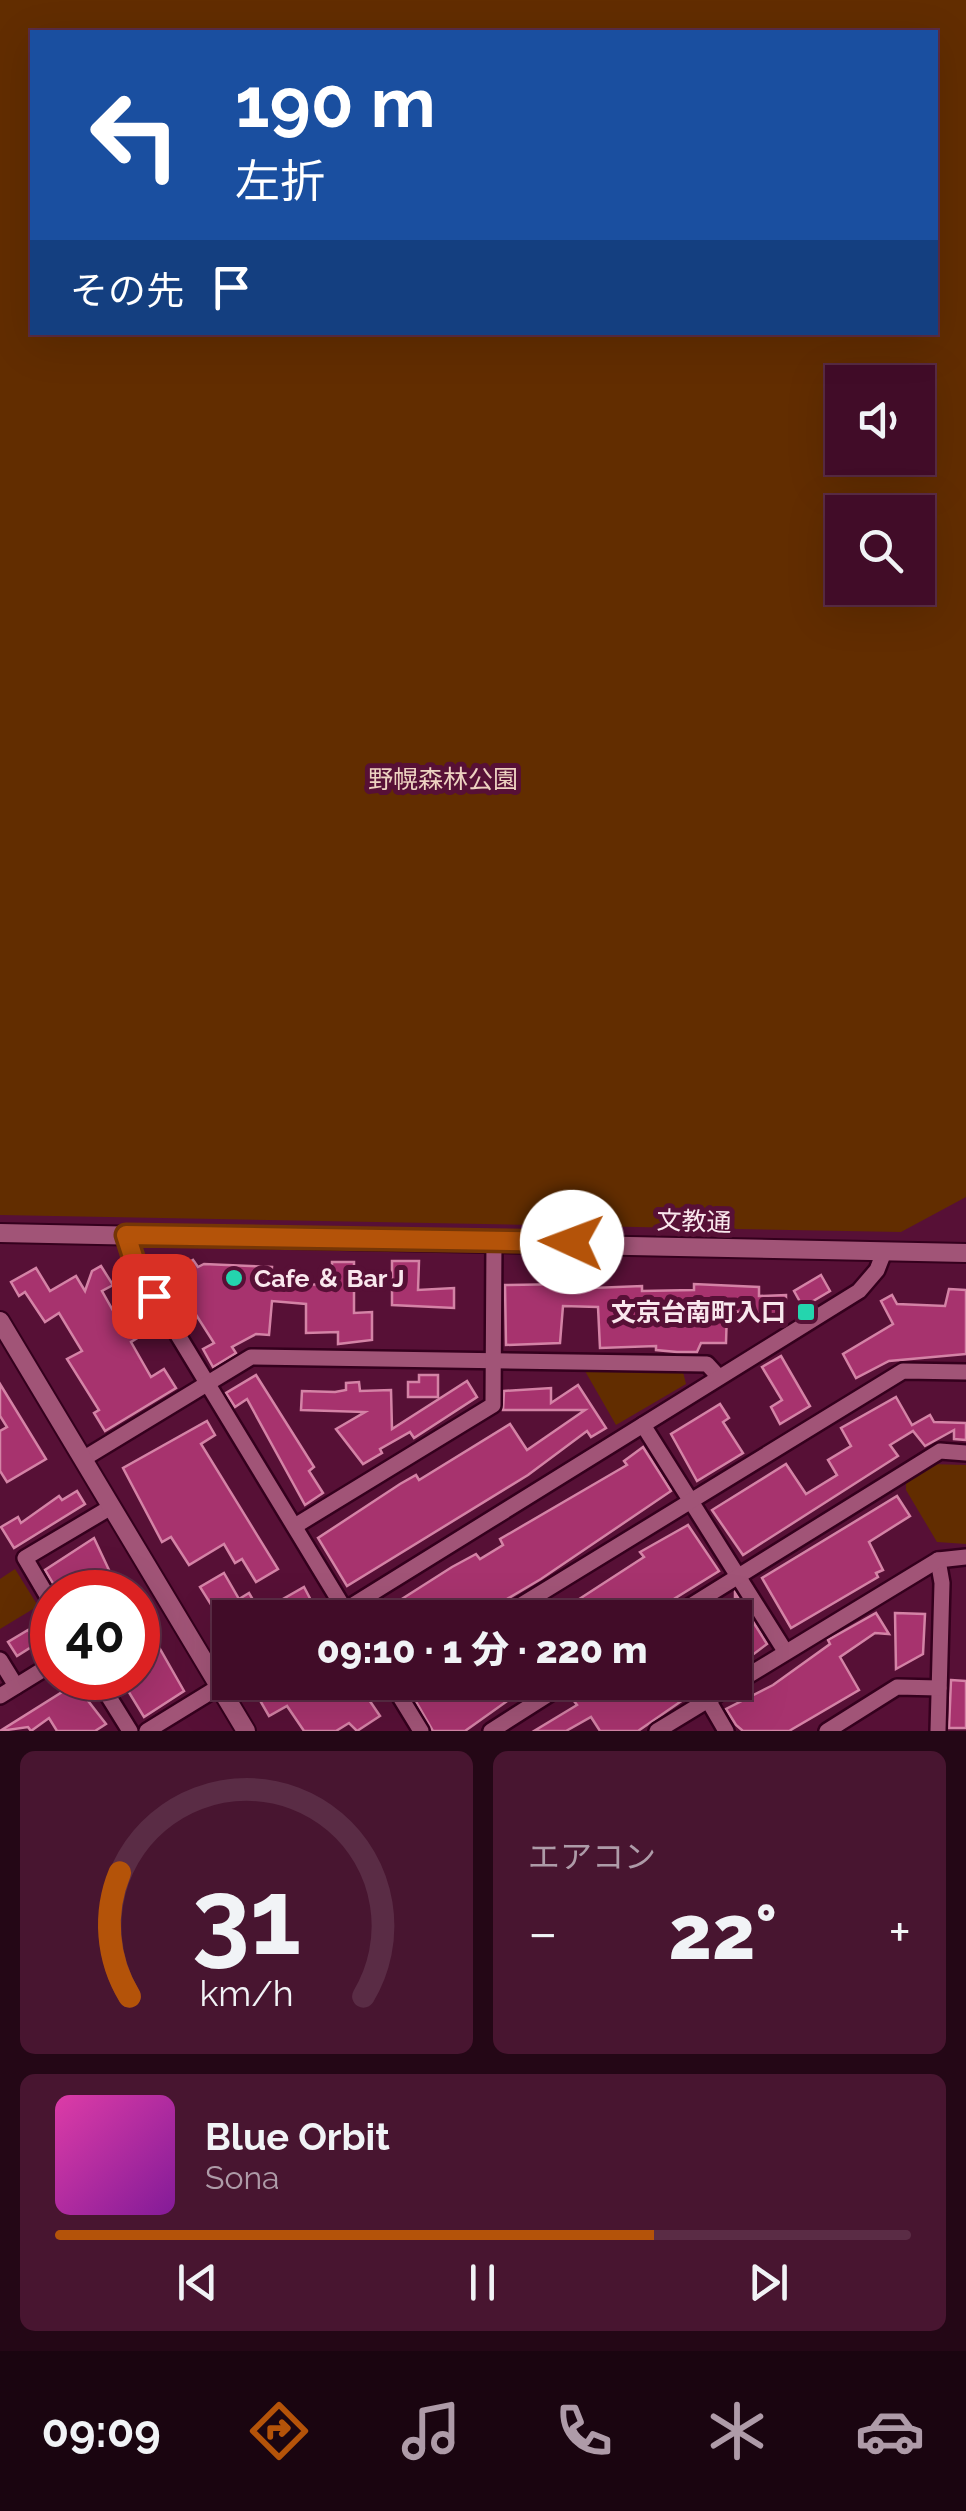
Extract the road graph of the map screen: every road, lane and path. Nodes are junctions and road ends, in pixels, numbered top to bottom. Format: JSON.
{"nodes":[{"id":1,"x":0,"y":1233,"type":"edge"},
{"id":2,"x":126,"y":1235,"type":"junction"},
{"id":3,"x":494,"y":1240,"type":"junction"},
{"id":4,"x":884,"y":1252,"type":"junction"},
{"id":5,"x":966,"y":1253,"type":"edge"},
{"id":6,"x":0,"y":1321,"type":"edge"},
{"id":7,"x":493,"y":1361,"type":"junction"},
{"id":8,"x":966,"y":1372,"type":"edge"},
{"id":9,"x":719,"y":1377,"type":"junction"},
{"id":10,"x":207,"y":1384,"type":"junction"},
{"id":11,"x":642,"y":1425,"type":"junction"},
{"id":12,"x":966,"y":1453,"type":"edge"},
{"id":13,"x":83,"y":1459,"type":"junction"},
{"id":14,"x":689,"y":1500,"type":"junction"},
{"id":15,"x":111,"y":1506,"type":"junction"},
{"id":16,"x":295,"y":1526,"type":"junction"},
{"id":17,"x":966,"y":1556,"type":"edge"},
{"id":18,"x":938,"y":1560,"type":"junction"},
{"id":19,"x":32,"y":1570,"type":"edge"},
{"id":20,"x":738,"y":1575,"type":"junction"},
{"id":21,"x":334,"y":1600,"type":"edge"},
{"id":22,"x":366,"y":1600,"type":"edge"},
{"id":23,"x":529,"y":1600,"type":"edge"},
{"id":24,"x":698,"y":1600,"type":"edge"},
{"id":25,"x":785,"y":1651,"type":"junction"},
{"id":26,"x":0,"y":1660,"type":"edge"},
{"id":27,"x":212,"y":1664,"type":"edge"},
{"id":28,"x":752,"y":1672,"type":"edge"},
{"id":29,"x":30,"y":1677,"type":"edge"},
{"id":30,"x":16,"y":1686,"type":"junction"},
{"id":31,"x":939,"y":1688,"type":"junction"},
{"id":32,"x":212,"y":1692,"type":"edge"},
{"id":33,"x":0,"y":1696,"type":"edge"},
{"id":34,"x":111,"y":1700,"type":"edge"},
{"id":35,"x":232,"y":1700,"type":"edge"},
{"id":36,"x":403,"y":1700,"type":"edge"},
{"id":37,"x":540,"y":1700,"type":"edge"},
{"id":38,"x":708,"y":1700,"type":"joint"},
{"id":39,"x":130,"y":1731,"type":"edge"},
{"id":40,"x":148,"y":1731,"type":"edge"},
{"id":41,"x":246,"y":1731,"type":"edge"},
{"id":42,"x":421,"y":1731,"type":"edge"},
{"id":43,"x":491,"y":1731,"type":"edge"},
{"id":44,"x":657,"y":1731,"type":"edge"},
{"id":45,"x":726,"y":1731,"type":"edge"},
{"id":46,"x":827,"y":1731,"type":"edge"},
{"id":47,"x":938,"y":1731,"type":"edge"}],
"edges":[{"from":1,"to":2,"type":"street","name":"文教通"},
{"from":2,"to":3,"type":"street","name":"文教通"},
{"from":2,"to":10,"type":"street"},
{"from":3,"to":4,"type":"street","name":"文教通"},
{"from":3,"to":7,"type":"street"},
{"from":4,"to":5,"type":"street","name":"文教通"},
{"from":4,"to":9,"type":"street"},
{"from":6,"to":13,"type":"street"},
{"from":7,"to":9,"type":"street"},
{"from":7,"to":10,"type":"street"},
{"from":7,"to":16,"type":"street"},
{"from":8,"to":14,"type":"street"},
{"from":9,"to":11,"type":"street"},
{"from":10,"to":13,"type":"street"},
{"from":10,"to":16,"type":"street"},
{"from":11,"to":14,"type":"street"},
{"from":11,"to":22,"type":"street"},
{"from":12,"to":20,"type":"street"},
{"from":13,"to":15,"type":"street"},
{"from":14,"to":20,"type":"street"},
{"from":14,"to":23,"type":"street"},
{"from":15,"to":19,"type":"street"},
{"from":15,"to":27,"type":"street"},
{"from":16,"to":21,"type":"street"},
{"from":17,"to":18,"type":"street"},
{"from":18,"to":25,"type":"street"},
{"from":18,"to":31,"type":"street"},
{"from":20,"to":24,"type":"street"},
{"from":20,"to":25,"type":"street"},
{"from":25,"to":28,"type":"street"},
{"from":26,"to":30,"type":"street"},
{"from":29,"to":30,"type":"street"},
{"from":30,"to":33,"type":"street"},
{"from":31,"to":46,"type":"street"},
{"from":31,"to":47,"type":"street"},
{"from":32,"to":40,"type":"street"},
{"from":34,"to":39,"type":"street"},
{"from":35,"to":41,"type":"street"},
{"from":36,"to":42,"type":"street"},
{"from":37,"to":43,"type":"street"},
{"from":38,"to":44,"type":"street"},
{"from":38,"to":45,"type":"street"}]}
